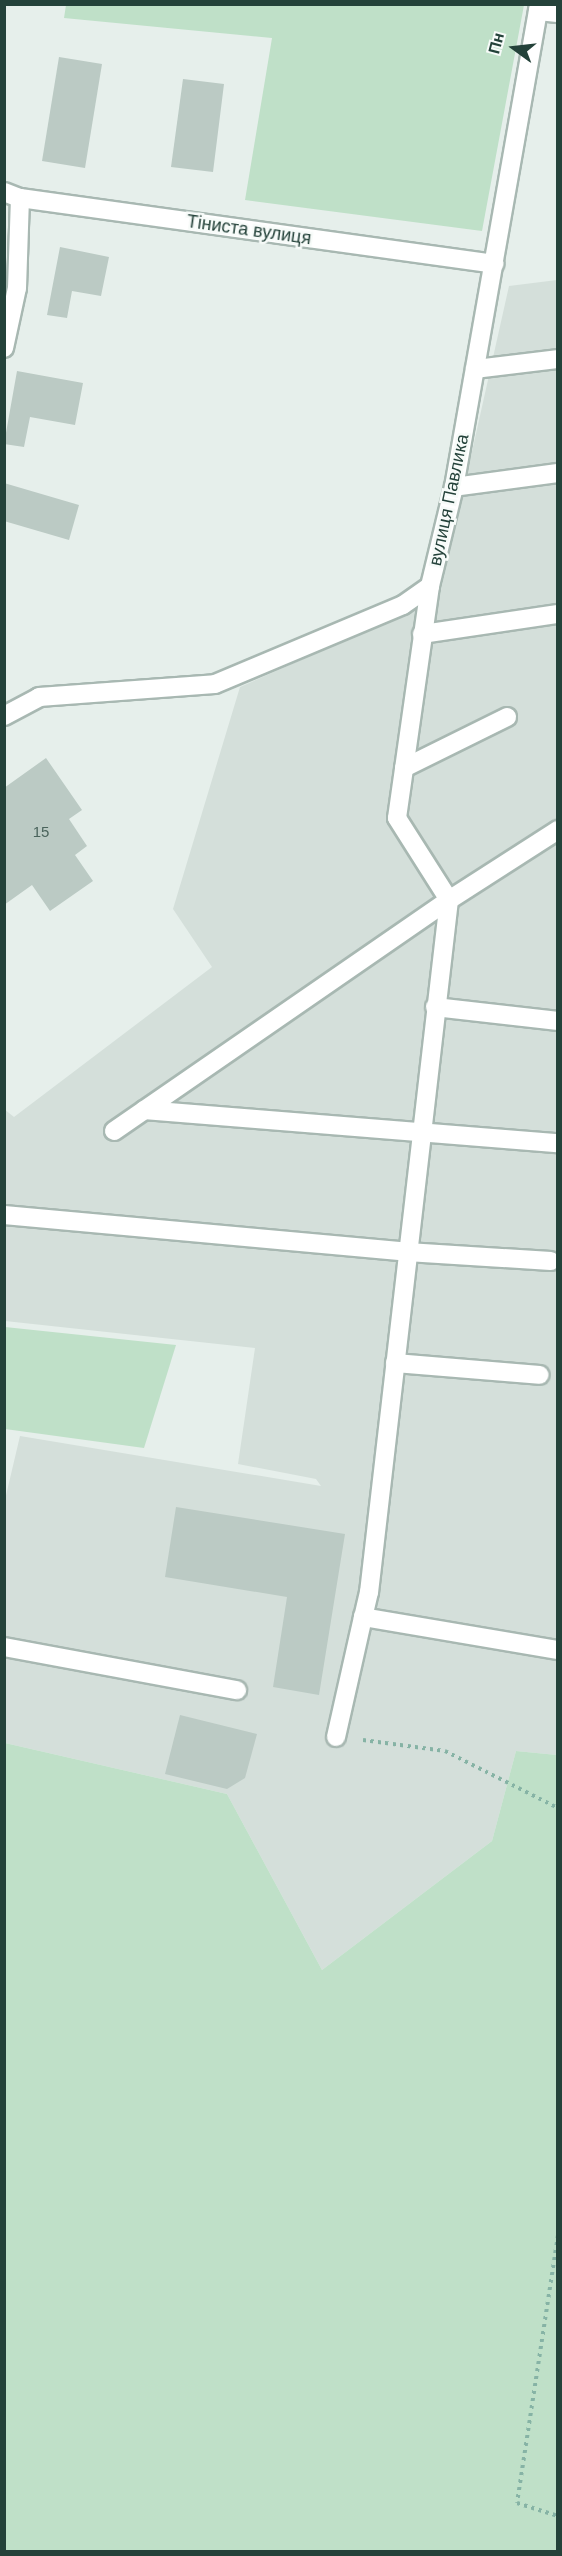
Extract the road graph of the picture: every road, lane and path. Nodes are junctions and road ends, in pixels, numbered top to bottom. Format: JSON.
{"nodes":[{"id":1,"x":539,"y":8,"type":"edge"},
{"id":2,"x":558,"y":14,"type":"edge"},
{"id":3,"x":12,"y":195,"type":"edge"},
{"id":4,"x":494,"y":264,"type":"junction"},
{"id":5,"x":4,"y":348,"type":"edge"},
{"id":6,"x":558,"y":359,"type":"edge"},
{"id":7,"x":475,"y":369,"type":"junction"},
{"id":8,"x":558,"y":473,"type":"edge"},
{"id":9,"x":454,"y":487,"type":"junction"},
{"id":10,"x":430,"y":586,"type":"junction"},
{"id":11,"x":558,"y":614,"type":"edge"},
{"id":12,"x":422,"y":634,"type":"junction"},
{"id":13,"x":4,"y":716,"type":"edge"},
{"id":14,"x":507,"y":717,"type":"dead end"},
{"id":15,"x":404,"y":768,"type":"junction"},
{"id":16,"x":558,"y":830,"type":"edge"},
{"id":17,"x":449,"y":900,"type":"junction"},
{"id":18,"x":435,"y":1007,"type":"junction"},
{"id":19,"x":558,"y":1021,"type":"edge"},
{"id":20,"x":144,"y":1110,"type":"junction"},
{"id":21,"x":114,"y":1131,"type":"dead end"},
{"id":22,"x":421,"y":1135,"type":"junction"},
{"id":23,"x":558,"y":1143,"type":"edge"},
{"id":24,"x":4,"y":1215,"type":"edge"},
{"id":25,"x":407,"y":1252,"type":"junction"},
{"id":26,"x":551,"y":1261,"type":"dead end"},
{"id":27,"x":395,"y":1362,"type":"junction"},
{"id":28,"x":540,"y":1375,"type":"dead end"},
{"id":29,"x":363,"y":1617,"type":"junction"},
{"id":30,"x":4,"y":1647,"type":"edge"},
{"id":31,"x":558,"y":1650,"type":"edge"},
{"id":32,"x":237,"y":1690,"type":"dead end"},
{"id":33,"x":336,"y":1737,"type":"joint"},
{"id":34,"x":558,"y":1808,"type":"edge"},
{"id":35,"x":558,"y":2235,"type":"edge"},
{"id":36,"x":558,"y":2516,"type":"edge"}],
"edges":[{"from":1,"to":2,"type":"street"},
{"from":1,"to":4,"type":"street","name":"вулиця Павлика"},
{"from":3,"to":4,"type":"street","name":"Тіниста вулиця"},
{"from":3,"to":5,"type":"street"},
{"from":4,"to":7,"type":"street","name":"вулиця Павлика"},
{"from":6,"to":7,"type":"street"},
{"from":7,"to":9,"type":"street","name":"вулиця Павлика"},
{"from":8,"to":9,"type":"street"},
{"from":9,"to":10,"type":"street","name":"вулиця Павлика"},
{"from":10,"to":12,"type":"street"},
{"from":10,"to":13,"type":"street","name":"вулиця Павлика"},
{"from":11,"to":12,"type":"street"},
{"from":12,"to":15,"type":"street"},
{"from":14,"to":15,"type":"street"},
{"from":15,"to":17,"type":"street"},
{"from":16,"to":17,"type":"street"},
{"from":17,"to":18,"type":"street"},
{"from":17,"to":20,"type":"street"},
{"from":18,"to":19,"type":"street"},
{"from":18,"to":22,"type":"street"},
{"from":20,"to":21,"type":"street"},
{"from":20,"to":22,"type":"street"},
{"from":22,"to":23,"type":"street"},
{"from":22,"to":25,"type":"street"},
{"from":24,"to":25,"type":"street"},
{"from":25,"to":26,"type":"street"},
{"from":25,"to":27,"type":"street"},
{"from":27,"to":28,"type":"street"},
{"from":27,"to":29,"type":"street"},
{"from":29,"to":31,"type":"street"},
{"from":29,"to":33,"type":"street"},
{"from":30,"to":32,"type":"street"},
{"from":33,"to":34,"type":"path"},
{"from":35,"to":36,"type":"path"}]}
